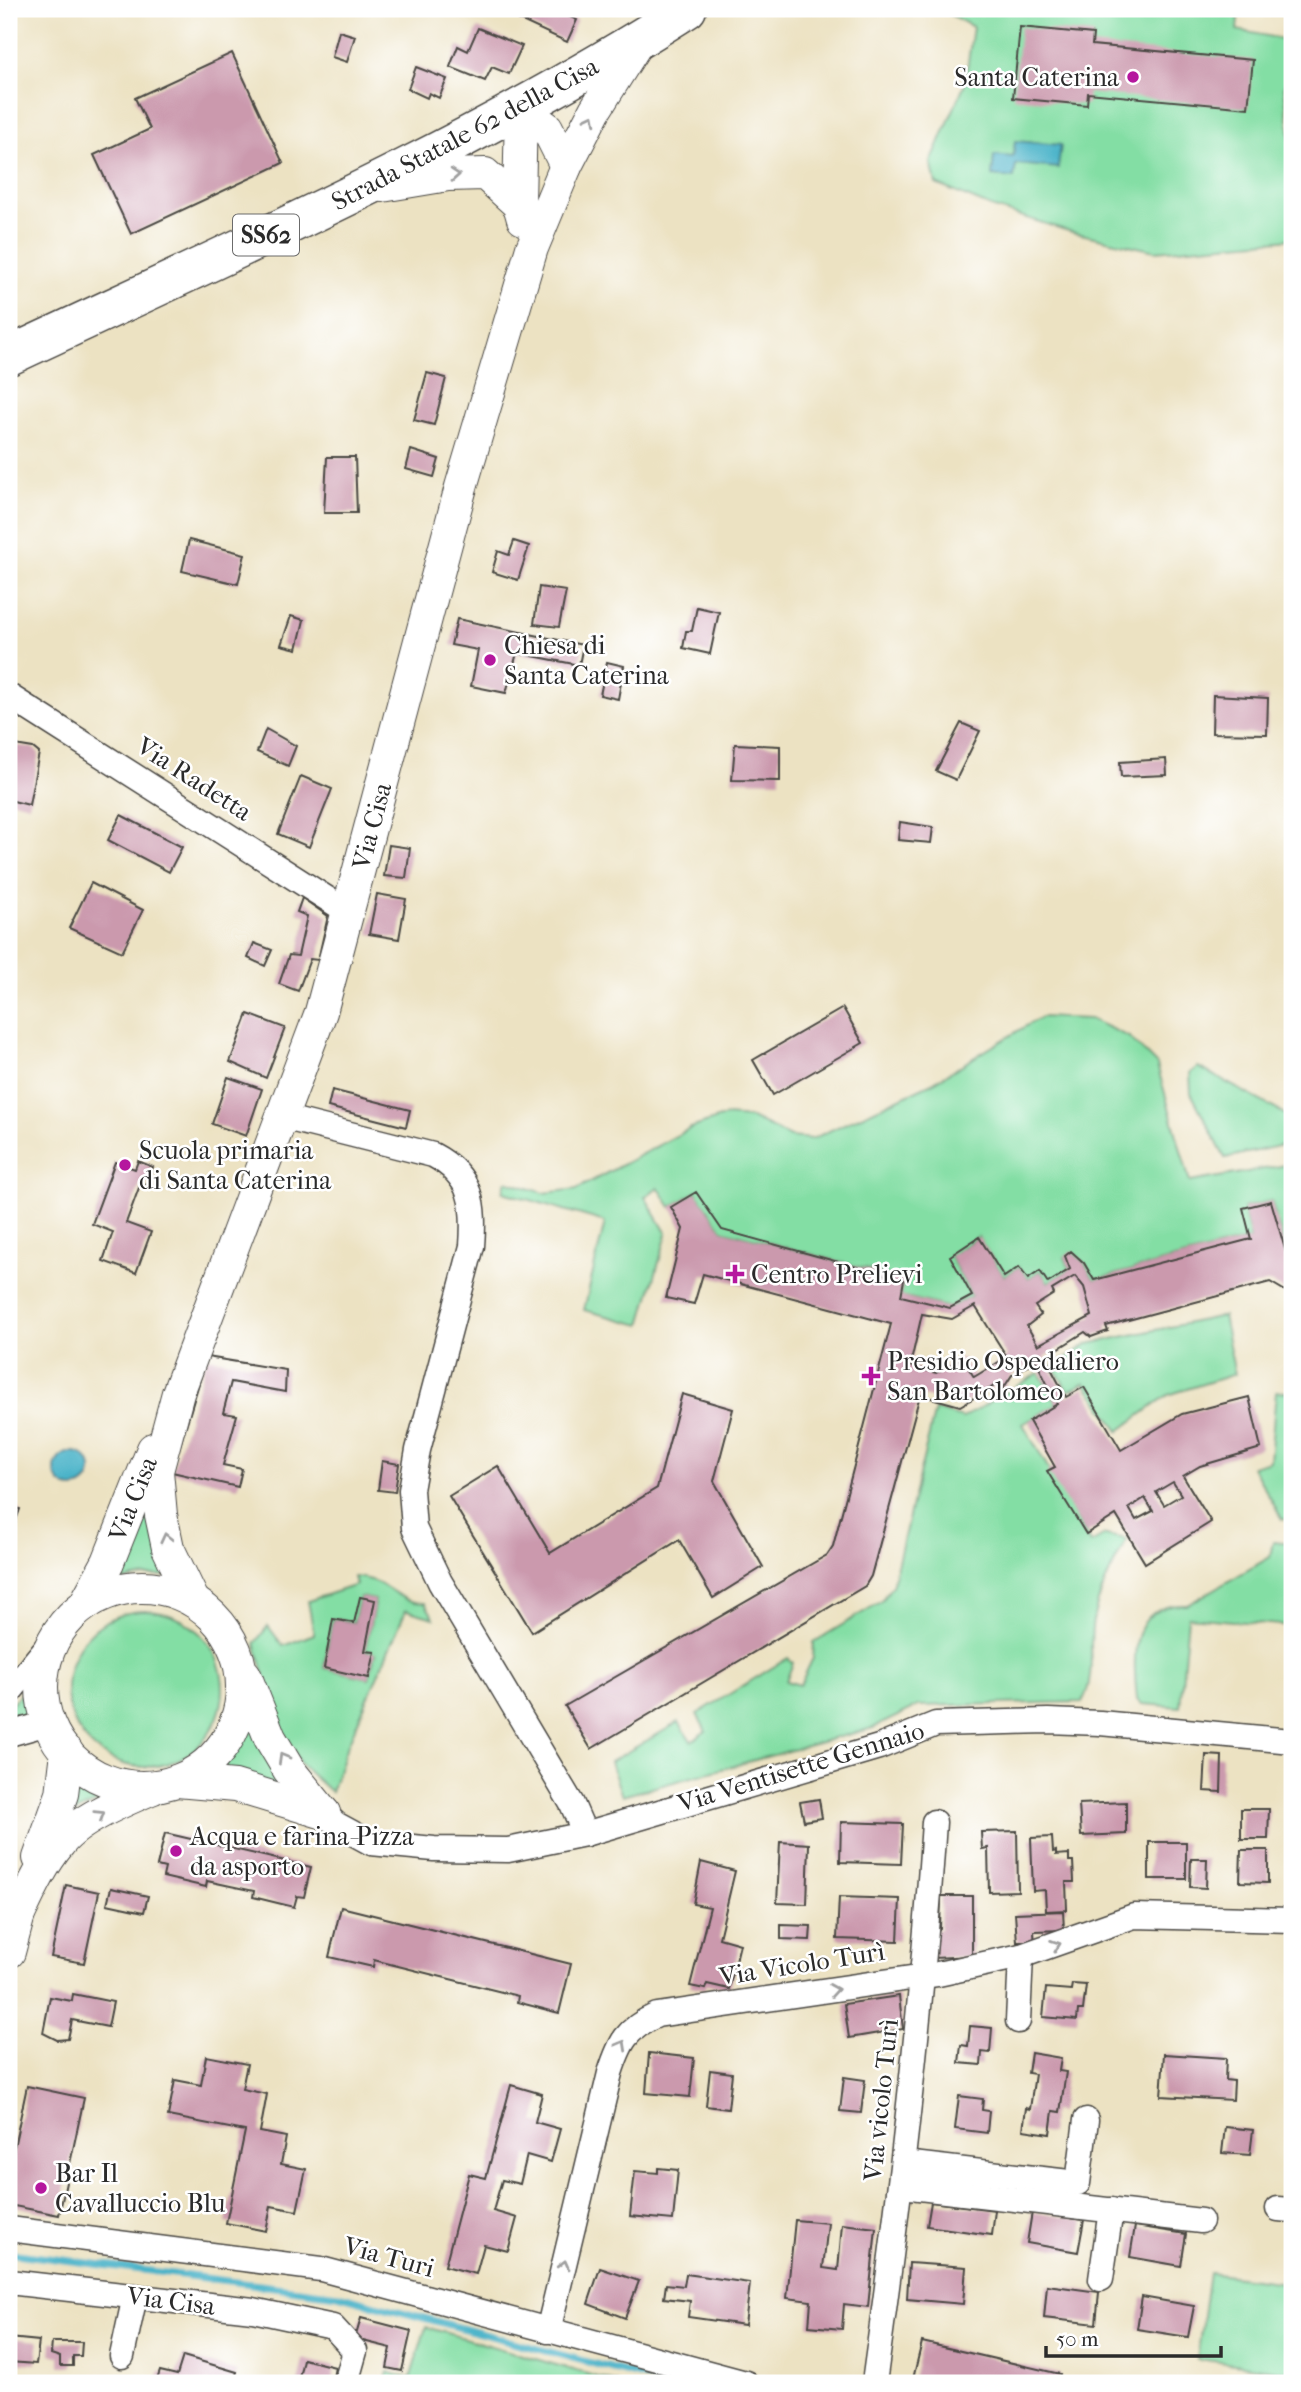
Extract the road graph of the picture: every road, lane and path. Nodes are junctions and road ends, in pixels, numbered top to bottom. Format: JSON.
{"nodes":[{"id":1,"x":687,"y":9,"type":"edge"},
{"id":2,"x":639,"y":40,"type":"junction"},
{"id":3,"x":521,"y":109,"type":"junction"},
{"id":4,"x":566,"y":166,"type":"junction"},
{"id":5,"x":363,"y":190,"type":"junction"},
{"id":6,"x":519,"y":205,"type":"junction"},
{"id":7,"x":532,"y":248,"type":"junction"},
{"id":8,"x":9,"y":356,"type":"edge"},
{"id":9,"x":9,"y":696,"type":"edge"},
{"id":10,"x":348,"y":912,"type":"junction"},
{"id":11,"x":282,"y":1117,"type":"junction"},
{"id":12,"x":178,"y":1393,"type":"junction"},
{"id":13,"x":193,"y":1600,"type":"junction"},
{"id":14,"x":85,"y":1604,"type":"junction"},
{"id":15,"x":54,"y":1638,"type":"junction"},
{"id":16,"x":237,"y":1656,"type":"junction"},
{"id":17,"x":9,"y":1693,"type":"edge"},
{"id":18,"x":48,"y":1723,"type":"junction"},
{"id":19,"x":9,"y":1734,"type":"edge"},
{"id":20,"x":1292,"y":1741,"type":"edge"},
{"id":21,"x":67,"y":1752,"type":"junction"},
{"id":22,"x":170,"y":1783,"type":"junction"},
{"id":23,"x":324,"y":1812,"type":"junction"},
{"id":24,"x":934,"y":1822,"type":"dead end"},
{"id":25,"x":584,"y":1834,"type":"junction"},
{"id":26,"x":1292,"y":1920,"type":"edge"},
{"id":27,"x":12,"y":1938,"type":"edge"},
{"id":28,"x":1021,"y":1956,"type":"junction"},
{"id":29,"x":924,"y":1976,"type":"junction"},
{"id":30,"x":1018,"y":2021,"type":"dead end"},
{"id":31,"x":1086,"y":2119,"type":"dead end"},
{"id":32,"x":903,"y":2174,"type":"junction"},
{"id":33,"x":1111,"y":2210,"type":"junction"},
{"id":34,"x":1201,"y":2221,"type":"dead end"},
{"id":35,"x":9,"y":2229,"type":"edge"},
{"id":36,"x":1101,"y":2279,"type":"dead end"},
{"id":37,"x":9,"y":2282,"type":"edge"},
{"id":38,"x":135,"y":2296,"type":"junction"},
{"id":39,"x":548,"y":2331,"type":"junction"},
{"id":40,"x":122,"y":2356,"type":"dead end"},
{"id":41,"x":346,"y":2383,"type":"edge"},
{"id":42,"x":746,"y":2383,"type":"edge"},
{"id":43,"x":874,"y":2383,"type":"edge"}],
"edges":[{"from":1,"to":2,"type":"main road","name":"Strada Statale 62 della Cisa","number":"SS62"},
{"from":2,"to":3,"type":"main road","name":"Strada Statale 62 della Cisa","number":"SS62"},
{"from":4,"to":2,"type":"street","name":"Via Cisa","one_way":true},
{"from":3,"to":4,"type":"street"},
{"from":3,"to":5,"type":"main road","name":"Strada Statale 62 della Cisa","number":"SS62"},
{"from":3,"to":6,"type":"street"},
{"from":4,"to":7,"type":"street","name":"Via Cisa"},
{"from":5,"to":6,"type":"street","one_way":true},
{"from":5,"to":8,"type":"main road","name":"Strada Statale 62 della Cisa","number":"SS62"},
{"from":6,"to":7,"type":"street"},
{"from":7,"to":10,"type":"street","name":"Via Cisa"},
{"from":9,"to":10,"type":"street","name":"Via Radetta"},
{"from":10,"to":11,"type":"street","name":"Via Cisa"},
{"from":11,"to":12,"type":"street","name":"Via Cisa"},
{"from":11,"to":25,"type":"street"},
{"from":13,"to":12,"type":"street","name":"Via Cisa","one_way":true},
{"from":12,"to":14,"type":"street","name":"Via Cisa"},
{"from":13,"to":14,"type":"street"},
{"from":13,"to":16,"type":"street"},
{"from":14,"to":15,"type":"street"},
{"from":15,"to":17,"type":"street"},
{"from":15,"to":18,"type":"street"},
{"from":16,"to":22,"type":"street"},
{"from":23,"to":16,"type":"street","name":"Via Ventisette Gennaio","one_way":true},
{"from":18,"to":19,"type":"street"},
{"from":18,"to":21,"type":"street"},
{"from":20,"to":25,"type":"street","name":"Via Ventisette Gennaio"},
{"from":21,"to":22,"type":"street"},
{"from":21,"to":27,"type":"street"},
{"from":22,"to":23,"type":"street","name":"Via Ventisette Gennaio"},
{"from":27,"to":22,"type":"street","one_way":true},
{"from":23,"to":25,"type":"street","name":"Via Ventisette Gennaio"},
{"from":24,"to":29,"type":"street","name":"Via vicolo Turì"},
{"from":28,"to":26,"type":"street","name":"Via Vicolo Turì","one_way":true},
{"from":28,"to":29,"type":"street","name":"Via Vicolo Turì"},
{"from":28,"to":30,"type":"street"},
{"from":29,"to":32,"type":"street","name":"Via vicolo Turì"},
{"from":39,"to":29,"type":"street","name":"Via Vicolo Turì","one_way":true},
{"from":31,"to":32,"type":"street"},
{"from":32,"to":33,"type":"street"},
{"from":32,"to":43,"type":"street","name":"Via vicolo Turì"},
{"from":33,"to":34,"type":"street"},
{"from":33,"to":36,"type":"street"},
{"from":35,"to":39,"type":"street","name":"Via Turi"},
{"from":37,"to":38,"type":"street","name":"Via Cisa"},
{"from":38,"to":40,"type":"street"},
{"from":38,"to":41,"type":"street","name":"Via Cisa"},
{"from":39,"to":42,"type":"street","name":"Via Turi"}]}
